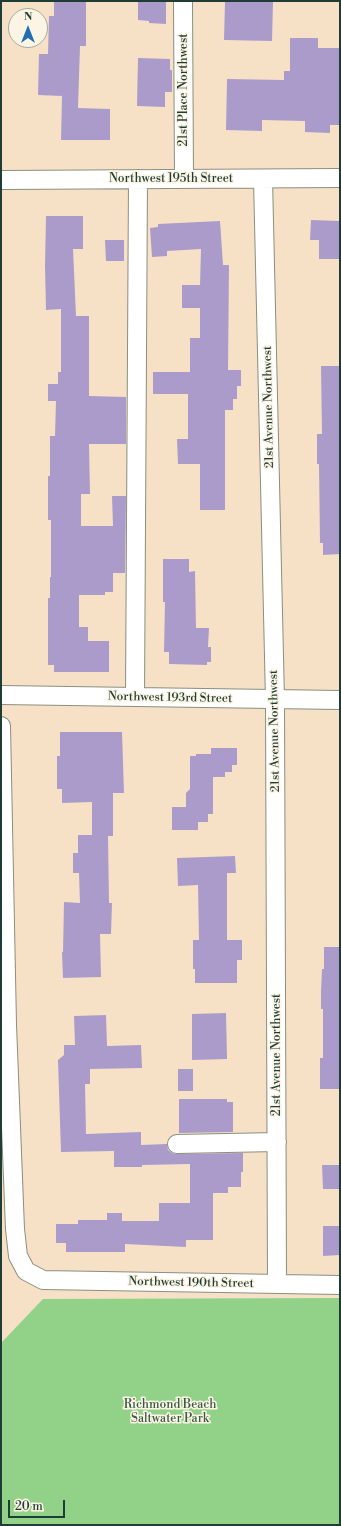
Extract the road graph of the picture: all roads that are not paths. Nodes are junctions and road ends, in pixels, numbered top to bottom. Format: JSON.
{"nodes":[{"id":1,"x":183,"y":1,"type":"edge"},
{"id":2,"x":340,"y":178,"type":"edge"},
{"id":3,"x":184,"y":179,"type":"junction"},
{"id":4,"x":263,"y":179,"type":"junction"},
{"id":5,"x":1,"y":180,"type":"edge"},
{"id":6,"x":138,"y":180,"type":"junction"},
{"id":7,"x":1,"y":695,"type":"edge"},
{"id":8,"x":135,"y":697,"type":"junction"},
{"id":9,"x":275,"y":700,"type":"junction"},
{"id":10,"x":340,"y":700,"type":"edge"},
{"id":11,"x":1,"y":726,"type":"edge"},
{"id":12,"x":4,"y":1028,"type":"edge"},
{"id":13,"x":277,"y":1142,"type":"junction"},
{"id":14,"x":177,"y":1144,"type":"dead end"},
{"id":15,"x":277,"y":1284,"type":"junction"},
{"id":16,"x":340,"y":1285,"type":"edge"}],
"edges":[{"from":1,"to":3,"type":"street","name":"21st Place Northwest"},
{"from":2,"to":4,"type":"street","name":"Northwest 195th Street"},
{"from":3,"to":4,"type":"street","name":"Northwest 195th Street"},
{"from":3,"to":6,"type":"street","name":"Northwest 195th Street"},
{"from":4,"to":9,"type":"street","name":"21st Avenue Northwest"},
{"from":5,"to":6,"type":"street","name":"Northwest 195th Street"},
{"from":6,"to":8,"type":"street"},
{"from":7,"to":8,"type":"street","name":"Northwest 193rd Street"},
{"from":8,"to":9,"type":"street","name":"Northwest 193rd Street"},
{"from":9,"to":10,"type":"street","name":"Northwest 193rd Street"},
{"from":9,"to":13,"type":"street","name":"21st Avenue Northwest"},
{"from":11,"to":12,"type":"street"},
{"from":12,"to":15,"type":"street","name":"Northwest 190th Street"},
{"from":13,"to":14,"type":"street"},
{"from":13,"to":15,"type":"street","name":"21st Avenue Northwest"},
{"from":15,"to":16,"type":"street","name":"Northwest 190th Street"}]}
